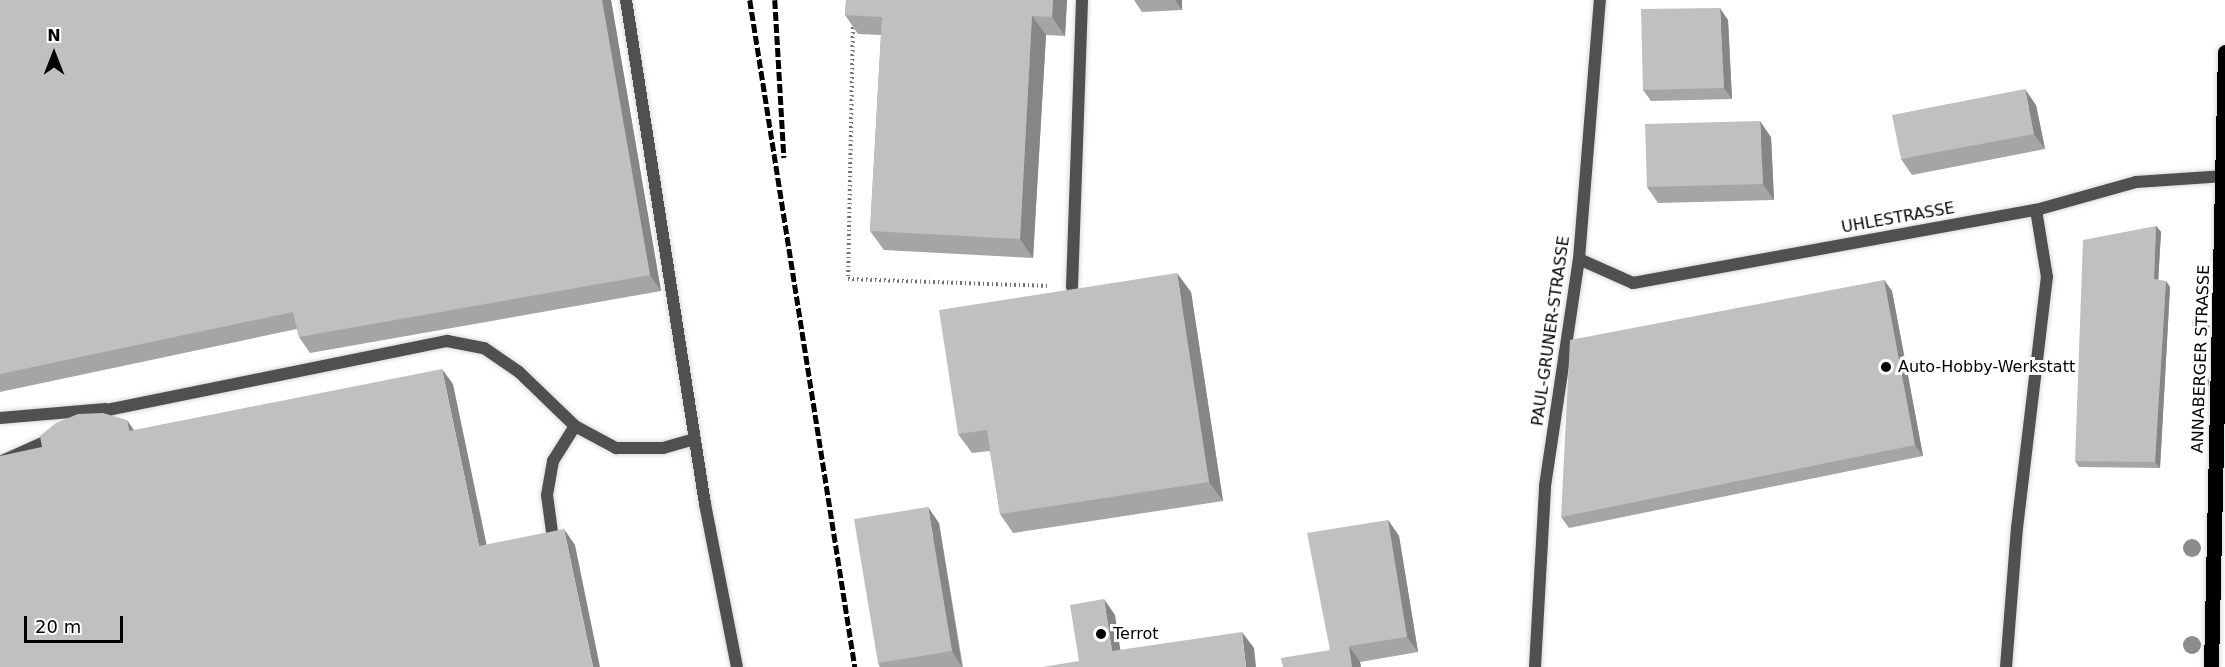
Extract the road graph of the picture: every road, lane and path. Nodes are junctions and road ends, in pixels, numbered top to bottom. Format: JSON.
{"nodes":[{"id":1,"x":626,"y":0,"type":"edge"},
{"id":2,"x":1082,"y":0,"type":"edge"},
{"id":3,"x":1600,"y":0,"type":"edge"},
{"id":4,"x":853,"y":12,"type":"edge"},
{"id":5,"x":2225,"y":52,"type":"edge"},
{"id":6,"x":2224,"y":176,"type":"edge"},
{"id":7,"x":2036,"y":210,"type":"junction"},
{"id":8,"x":1579,"y":260,"type":"junction"},
{"id":9,"x":1072,"y":287,"type":"joint"},
{"id":10,"x":112,"y":408,"type":"junction"},
{"id":11,"x":0,"y":418,"type":"edge"},
{"id":12,"x":575,"y":426,"type":"junction"},
{"id":13,"x":695,"y":439,"type":"junction"},
{"id":14,"x":0,"y":462,"type":"edge"},
{"id":15,"x":553,"y":539,"type":"edge"},
{"id":16,"x":737,"y":667,"type":"edge"},
{"id":17,"x":1535,"y":667,"type":"edge"},
{"id":18,"x":2006,"y":667,"type":"edge"},
{"id":19,"x":2211,"y":667,"type":"edge"}],
"edges":[{"from":1,"to":13,"type":"street"},
{"from":2,"to":9,"type":"street"},
{"from":3,"to":8,"type":"street","name":"PAUL-GRUNER-STRASSE"},
{"from":4,"to":9,"type":"path"},
{"from":5,"to":6,"type":"main road","name":"ANNABERGER STRASSE"},
{"from":6,"to":7,"type":"street","name":"UHLESTRASSE"},
{"from":6,"to":19,"type":"main road","name":"ANNABERGER STRASSE"},
{"from":7,"to":8,"type":"street","name":"UHLESTRASSE"},
{"from":7,"to":18,"type":"street"},
{"from":8,"to":17,"type":"street","name":"PAUL-GRUNER-STRASSE"},
{"from":10,"to":11,"type":"street"},
{"from":10,"to":12,"type":"street"},
{"from":10,"to":14,"type":"street"},
{"from":12,"to":13,"type":"street"},
{"from":12,"to":15,"type":"street"},
{"from":13,"to":16,"type":"street"}]}
